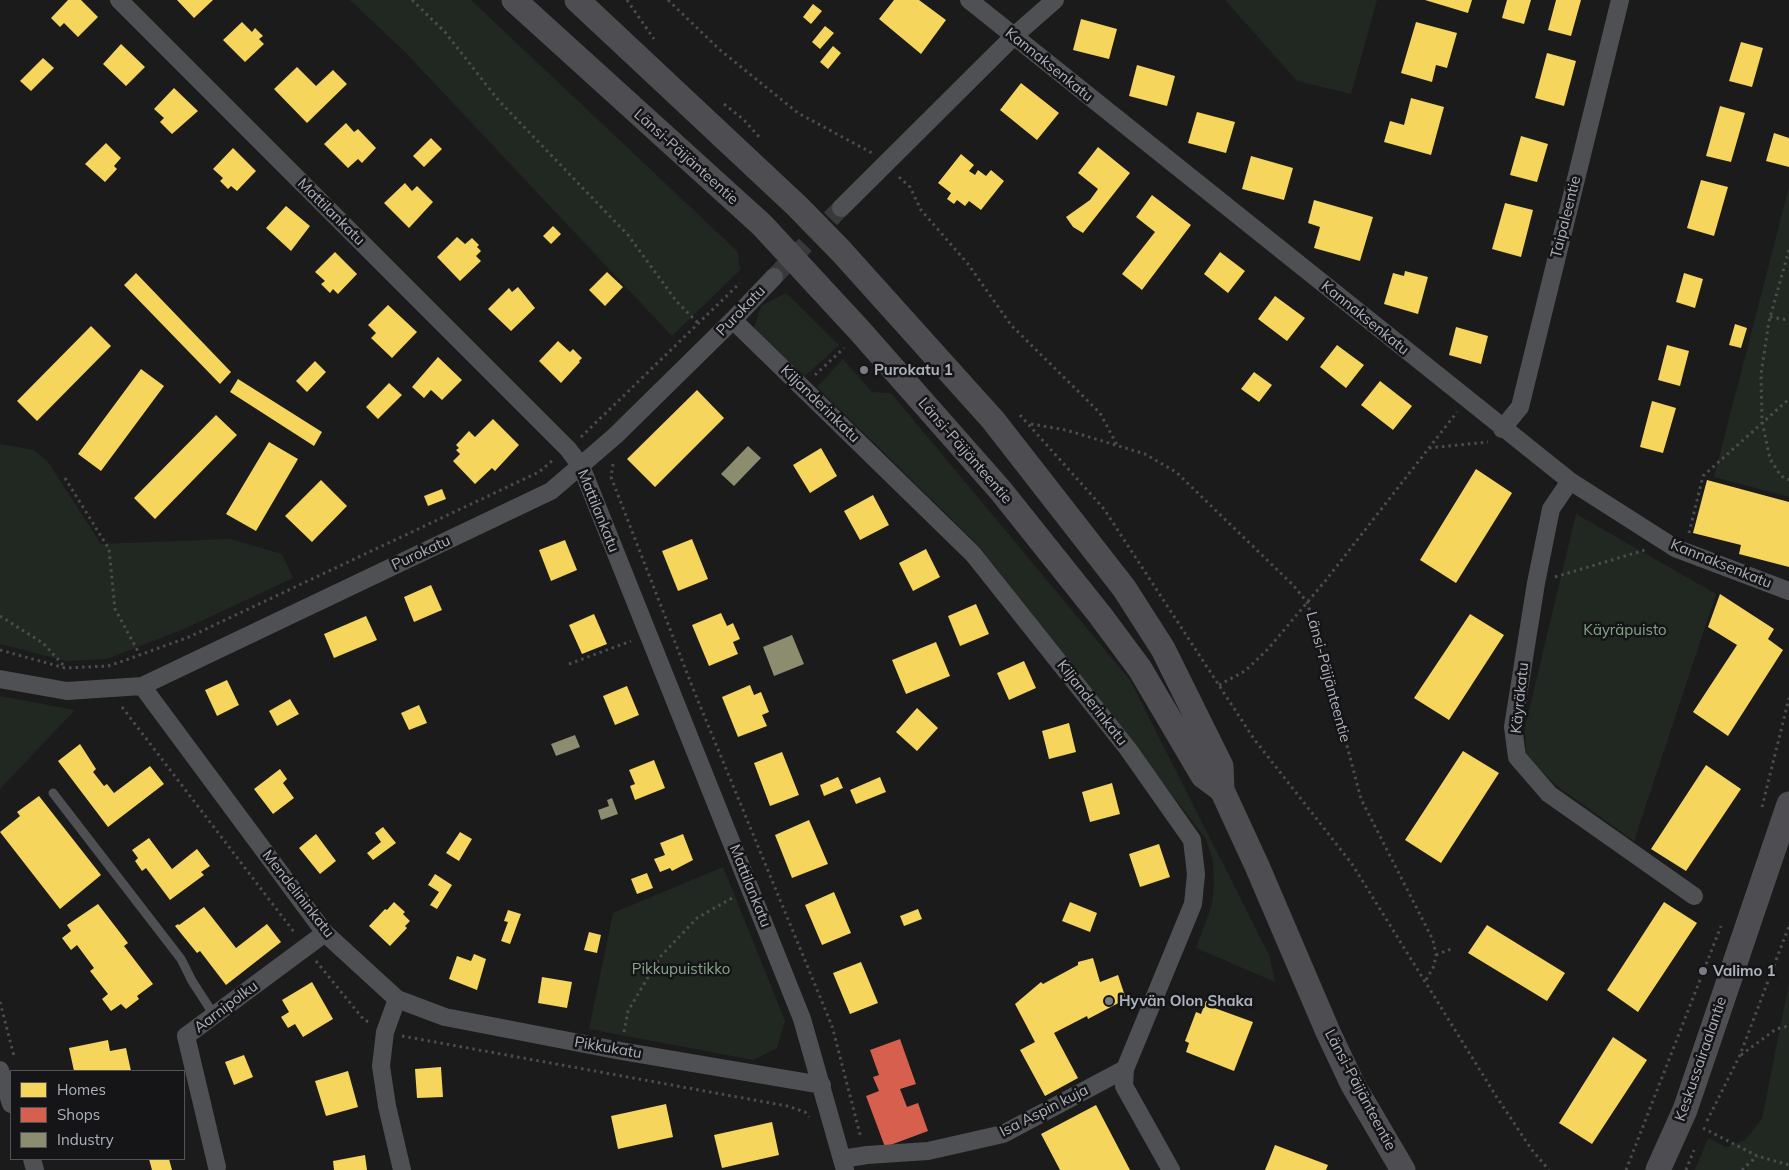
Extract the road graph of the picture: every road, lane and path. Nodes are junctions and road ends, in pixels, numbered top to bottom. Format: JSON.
{"nodes":[{"id":1,"x":119,"y":0,"type":"edge"},
{"id":2,"x":412,"y":0,"type":"edge"},
{"id":3,"x":514,"y":0,"type":"edge"},
{"id":4,"x":577,"y":0,"type":"edge"},
{"id":5,"x":668,"y":0,"type":"edge"},
{"id":6,"x":969,"y":0,"type":"edge"},
{"id":7,"x":1055,"y":0,"type":"edge"},
{"id":8,"x":1620,"y":0,"type":"edge"},
{"id":9,"x":1014,"y":36,"type":"junction"},
{"id":10,"x":885,"y":164,"type":"junction"},
{"id":11,"x":841,"y":208,"type":"tunnel mouth"},
{"id":12,"x":1789,"y":250,"type":"edge"},
{"id":13,"x":774,"y":277,"type":"tunnel mouth"},
{"id":14,"x":744,"y":282,"type":"dead end"},
{"id":15,"x":1770,"y":318,"type":"junction"},
{"id":16,"x":733,"y":320,"type":"junction"},
{"id":17,"x":1789,"y":320,"type":"edge"},
{"id":18,"x":698,"y":323,"type":"junction"},
{"id":19,"x":844,"y":348,"type":"dead end"},
{"id":20,"x":802,"y":387,"type":"junction"},
{"id":21,"x":1789,"y":399,"type":"edge"},
{"id":22,"x":1467,"y":400,"type":"junction"},
{"id":23,"x":1762,"y":421,"type":"junction"},
{"id":24,"x":593,"y":425,"type":"junction"},
{"id":25,"x":1496,"y":435,"type":"junction"},
{"id":26,"x":1117,"y":445,"type":"junction"},
{"id":27,"x":604,"y":447,"type":"junction"},
{"id":28,"x":1429,"y":448,"type":"junction"},
{"id":29,"x":568,"y":449,"type":"junction"},
{"id":30,"x":581,"y":466,"type":"junction"},
{"id":31,"x":65,"y":478,"type":"dead end"},
{"id":32,"x":1789,"y":480,"type":"edge"},
{"id":33,"x":1570,"y":481,"type":"junction"},
{"id":34,"x":1687,"y":541,"type":"dead end"},
{"id":35,"x":1648,"y":549,"type":"dead end"},
{"id":36,"x":1536,"y":583,"type":"junction"},
{"id":37,"x":1789,"y":591,"type":"edge"},
{"id":38,"x":1307,"y":602,"type":"junction"},
{"id":39,"x":0,"y":616,"type":"edge"},
{"id":40,"x":636,"y":638,"type":"dead end"},
{"id":41,"x":0,"y":650,"type":"edge"},
{"id":42,"x":140,"y":655,"type":"junction"},
{"id":43,"x":569,"y":664,"type":"dead end"},
{"id":44,"x":108,"y":666,"type":"junction"},
{"id":45,"x":65,"y":668,"type":"junction"},
{"id":46,"x":0,"y":679,"type":"edge"},
{"id":47,"x":1219,"y":685,"type":"junction"},
{"id":48,"x":142,"y":686,"type":"junction"},
{"id":49,"x":113,"y":689,"type":"junction"},
{"id":50,"x":1789,"y":698,"type":"edge"},
{"id":51,"x":1197,"y":744,"type":"junction"},
{"id":52,"x":53,"y":793,"type":"dead end"},
{"id":53,"x":1789,"y":804,"type":"edge"},
{"id":54,"x":1761,"y":812,"type":"dead end"},
{"id":55,"x":739,"y":894,"type":"dead end"},
{"id":56,"x":1694,"y":896,"type":"dead end"},
{"id":57,"x":1724,"y":919,"type":"dead end"},
{"id":58,"x":1789,"y":926,"type":"edge"},
{"id":59,"x":325,"y":933,"type":"junction"},
{"id":60,"x":1789,"y":943,"type":"edge"},
{"id":61,"x":1782,"y":944,"type":"junction"},
{"id":62,"x":305,"y":947,"type":"junction"},
{"id":63,"x":1451,"y":949,"type":"dead end"},
{"id":64,"x":1436,"y":955,"type":"junction"},
{"id":65,"x":1426,"y":980,"type":"junction"},
{"id":66,"x":397,"y":999,"type":"junction"},
{"id":67,"x":0,"y":1002,"type":"edge"},
{"id":68,"x":214,"y":1015,"type":"junction"},
{"id":69,"x":1789,"y":1026,"type":"edge"},
{"id":70,"x":385,"y":1032,"type":"junction"},
{"id":71,"x":621,"y":1051,"type":"junction"},
{"id":72,"x":1740,"y":1055,"type":"junction"},
{"id":73,"x":8,"y":1066,"type":"edge"},
{"id":74,"x":1125,"y":1069,"type":"junction"},
{"id":75,"x":822,"y":1084,"type":"junction"},
{"id":76,"x":10,"y":1091,"type":"edge"},
{"id":77,"x":854,"y":1116,"type":"junction"},
{"id":78,"x":831,"y":1121,"type":"junction"},
{"id":79,"x":867,"y":1155,"type":"junction"},
{"id":80,"x":1757,"y":1156,"type":"junction"},
{"id":81,"x":844,"y":1164,"type":"edge"},
{"id":82,"x":1789,"y":1165,"type":"edge"},
{"id":83,"x":217,"y":1167,"type":"dead end"},
{"id":84,"x":402,"y":1170,"type":"edge"},
{"id":85,"x":1171,"y":1170,"type":"edge"},
{"id":86,"x":1403,"y":1170,"type":"edge"},
{"id":87,"x":1549,"y":1170,"type":"edge"},
{"id":88,"x":1626,"y":1170,"type":"edge"},
{"id":89,"x":1658,"y":1170,"type":"edge"},
{"id":90,"x":1742,"y":1170,"type":"edge"}],
"edges":[{"from":1,"to":29,"type":"street","name":"Mattilankatu"},
{"from":2,"to":18,"type":"path"},
{"from":3,"to":51,"type":"main road","name":"Länsi-Päijänteentie"},
{"from":4,"to":51,"type":"main road","name":"Länsi-Päijänteentie"},
{"from":5,"to":10,"type":"path"},
{"from":6,"to":9,"type":"street","name":"Kannaksenkatu"},
{"from":7,"to":9,"type":"street"},
{"from":8,"to":25,"type":"street","name":"Taipaleentie"},
{"from":9,"to":10,"type":"street"},
{"from":9,"to":22,"type":"street","name":"Kannaksenkatu"},
{"from":10,"to":11,"type":"street"},
{"from":10,"to":26,"type":"path"},
{"from":12,"to":15,"type":"path"},
{"from":13,"to":16,"type":"street","name":"Purokatu"},
{"from":14,"to":18,"type":"path"},
{"from":15,"to":17,"type":"path"},
{"from":15,"to":23,"type":"path"},
{"from":16,"to":20,"type":"street","name":"Kiljanderinkatu"},
{"from":16,"to":27,"type":"street","name":"Purokatu"},
{"from":18,"to":24,"type":"path"},
{"from":19,"to":20,"type":"path"},
{"from":20,"to":74,"type":"street","name":"Kiljanderinkatu"},
{"from":21,"to":23,"type":"path"},
{"from":22,"to":25,"type":"street","name":"Kannaksenkatu"},
{"from":22,"to":28,"type":"path"},
{"from":23,"to":32,"type":"path"},
{"from":23,"to":34,"type":"path"},
{"from":24,"to":27,"type":"path"},
{"from":24,"to":29,"type":"path"},
{"from":25,"to":28,"type":"path"},
{"from":25,"to":33,"type":"street","name":"Kannaksenkatu"},
{"from":26,"to":38,"type":"path","name":"Länsi-Päijänteentie"},
{"from":26,"to":47,"type":"path","name":"Länsi-Päijänteentie"},
{"from":27,"to":30,"type":"street","name":"Purokatu"},
{"from":27,"to":77,"type":"path"},
{"from":28,"to":38,"type":"path"},
{"from":29,"to":30,"type":"street","name":"Mattilankatu"},
{"from":29,"to":42,"type":"path"},
{"from":30,"to":48,"type":"street","name":"Purokatu"},
{"from":30,"to":75,"type":"street","name":"Mattilankatu"},
{"from":31,"to":42,"type":"path"},
{"from":33,"to":36,"type":"street","name":"Käyräkatu"},
{"from":33,"to":37,"type":"street","name":"Kannaksenkatu"},
{"from":35,"to":36,"type":"path"},
{"from":36,"to":56,"type":"street","name":"Käyräkatu"},
{"from":38,"to":47,"type":"path"},
{"from":38,"to":64,"type":"path","name":"Länsi-Päijänteentie"},
{"from":39,"to":45,"type":"path"},
{"from":40,"to":43,"type":"path"},
{"from":41,"to":45,"type":"path"},
{"from":42,"to":44,"type":"path"},
{"from":44,"to":45,"type":"path"},
{"from":44,"to":49,"type":"path"},
{"from":46,"to":49,"type":"street","name":"Purokatu"},
{"from":47,"to":65,"type":"path"},
{"from":48,"to":49,"type":"street","name":"Purokatu"},
{"from":48,"to":59,"type":"street","name":"Mendelininkatu"},
{"from":49,"to":62,"type":"path"},
{"from":50,"to":54,"type":"path"},
{"from":51,"to":86,"type":"main road","name":"Länsi-Päijänteentie"},
{"from":52,"to":68,"type":"lane"},
{"from":53,"to":89,"type":"main road","name":"Keskussairaalantie"},
{"from":55,"to":71,"type":"path"},
{"from":57,"to":88,"type":"path"},
{"from":58,"to":61,"type":"path"},
{"from":59,"to":62,"type":"street","name":"Aarnipolku"},
{"from":59,"to":66,"type":"street","name":"Mendelininkatu"},
{"from":60,"to":61,"type":"path"},
{"from":61,"to":72,"type":"path"},
{"from":62,"to":68,"type":"street","name":"Aarnipolku"},
{"from":62,"to":70,"type":"path"},
{"from":63,"to":64,"type":"path"},
{"from":64,"to":65,"type":"path"},
{"from":65,"to":87,"type":"path"},
{"from":66,"to":70,"type":"street"},
{"from":66,"to":71,"type":"street","name":"Pikkukatu"},
{"from":67,"to":73,"type":"path"},
{"from":68,"to":83,"type":"street","name":"Aarnipolku"},
{"from":69,"to":72,"type":"path"},
{"from":70,"to":78,"type":"path"},
{"from":70,"to":84,"type":"street"},
{"from":71,"to":75,"type":"street","name":"Pikkukatu"},
{"from":72,"to":80,"type":"path"},
{"from":73,"to":76,"type":"street"},
{"from":74,"to":79,"type":"street","name":"Isa Aspin kuja"},
{"from":74,"to":85,"type":"street","name":"Kiljanderinkatu"},
{"from":75,"to":78,"type":"street","name":"Mattilankatu"},
{"from":77,"to":78,"type":"path"},
{"from":77,"to":79,"type":"path"},
{"from":78,"to":81,"type":"street","name":"Mattilankatu"},
{"from":79,"to":81,"type":"street","name":"Isa Aspin kuja"},
{"from":80,"to":82,"type":"path"},
{"from":80,"to":90,"type":"path"}]}
